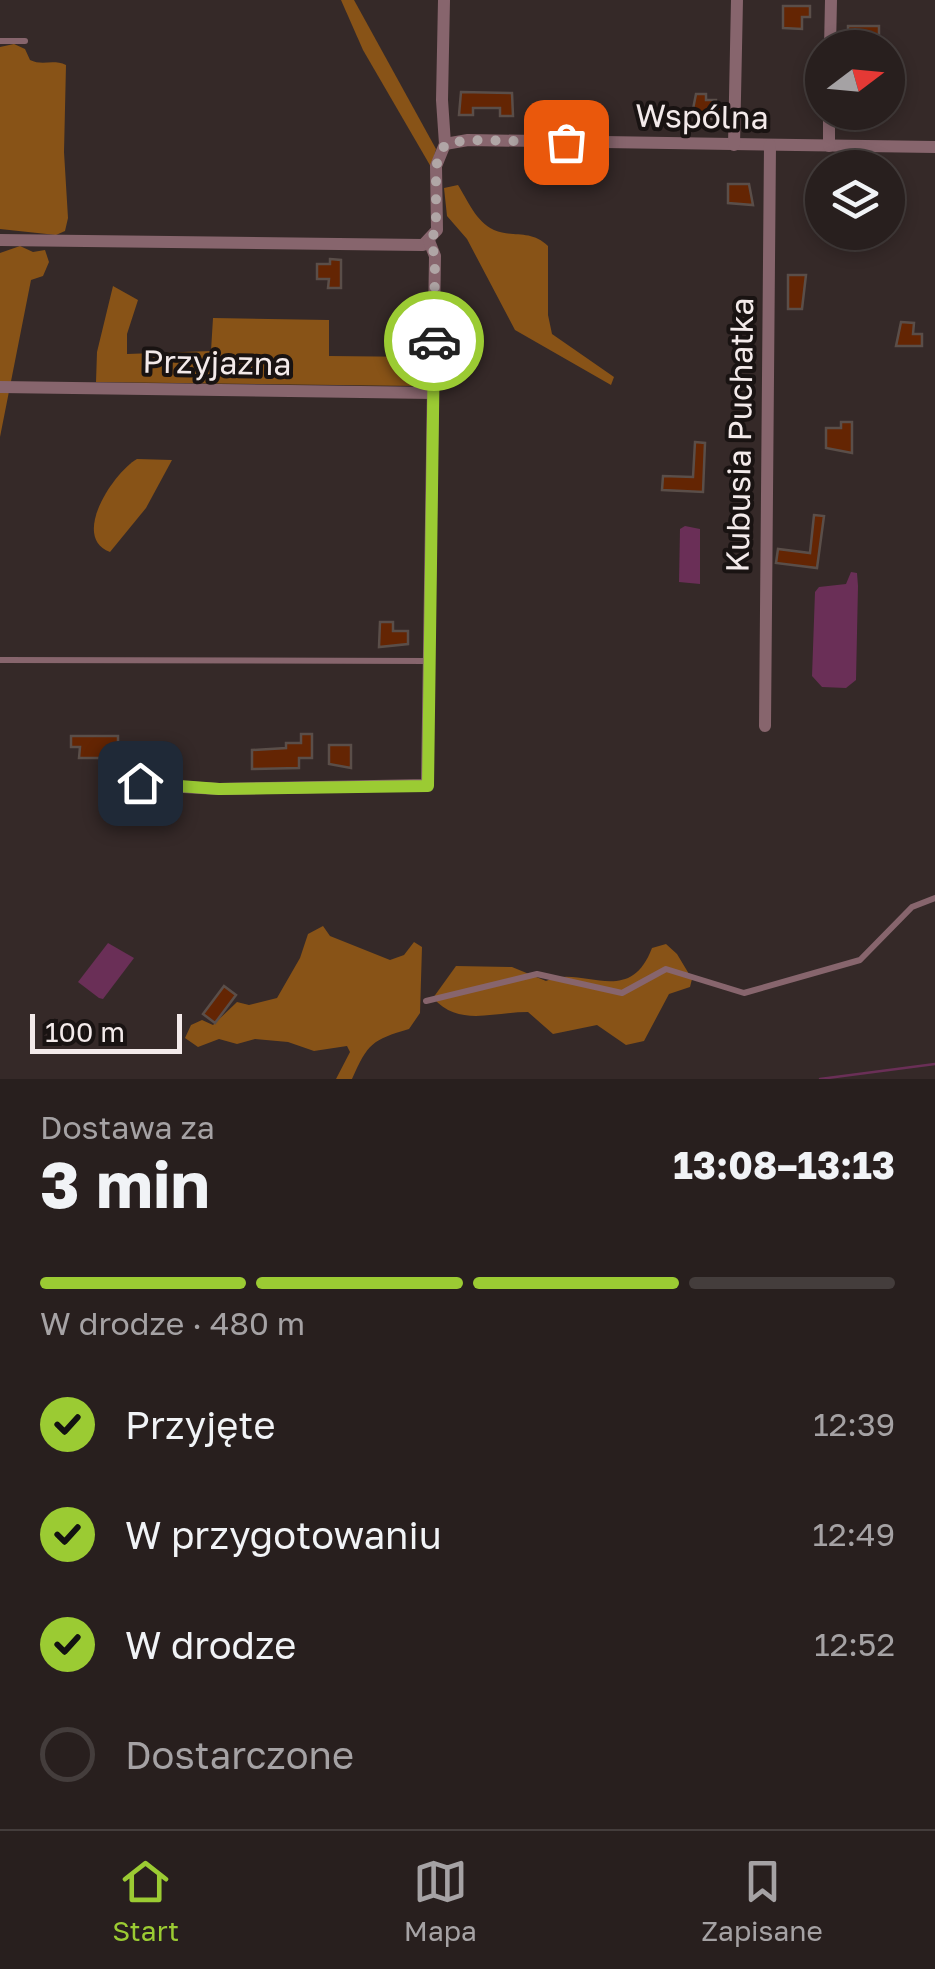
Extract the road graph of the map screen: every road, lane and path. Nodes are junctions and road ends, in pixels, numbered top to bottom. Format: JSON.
{"nodes":[{"id":1,"x":444,"y":0,"type":"edge"},
{"id":2,"x":737,"y":0,"type":"edge"},
{"id":3,"x":831,"y":0,"type":"edge"},
{"id":4,"x":830,"y":30,"type":"edge"},
{"id":5,"x":0,"y":41,"type":"edge"},
{"id":6,"x":26,"y":41,"type":"dead end"},
{"id":7,"x":829,"y":130,"type":"edge"},
{"id":8,"x":445,"y":144,"type":"junction"},
{"id":9,"x":734,"y":145,"type":"junction"},
{"id":10,"x":770,"y":146,"type":"junction"},
{"id":11,"x":829,"y":146,"type":"junction"},
{"id":12,"x":935,"y":148,"type":"edge"},
{"id":13,"x":0,"y":240,"type":"edge"},
{"id":14,"x":430,"y":241,"type":"junction"},
{"id":15,"x":0,"y":387,"type":"edge"},
{"id":16,"x":434,"y":393,"type":"junction"},
{"id":17,"x":0,"y":660,"type":"edge"},
{"id":18,"x":429,"y":661,"type":"junction"},
{"id":19,"x":765,"y":726,"type":"dead end"},
{"id":20,"x":112,"y":782,"type":"dead end"},
{"id":21,"x":935,"y":898,"type":"edge"},
{"id":22,"x":426,"y":1001,"type":"dead end"}],
"edges":[{"from":1,"to":8,"type":"street"},
{"from":2,"to":9,"type":"street"},
{"from":3,"to":4,"type":"street"},
{"from":5,"to":6,"type":"lane"},
{"from":7,"to":11,"type":"street"},
{"from":8,"to":9,"type":"street","name":"Wspólna"},
{"from":8,"to":14,"type":"street"},
{"from":9,"to":10,"type":"street","name":"Wspólna"},
{"from":10,"to":11,"type":"street","name":"Wspólna"},
{"from":10,"to":19,"type":"street","name":"Kubusia Puchatka"},
{"from":11,"to":12,"type":"street","name":"Wspólna"},
{"from":13,"to":14,"type":"street"},
{"from":14,"to":16,"type":"street"},
{"from":15,"to":16,"type":"street","name":"Przyjazna"},
{"from":16,"to":18,"type":"street"},
{"from":17,"to":18,"type":"lane"},
{"from":18,"to":20,"type":"street"},
{"from":21,"to":22,"type":"lane"}]}
